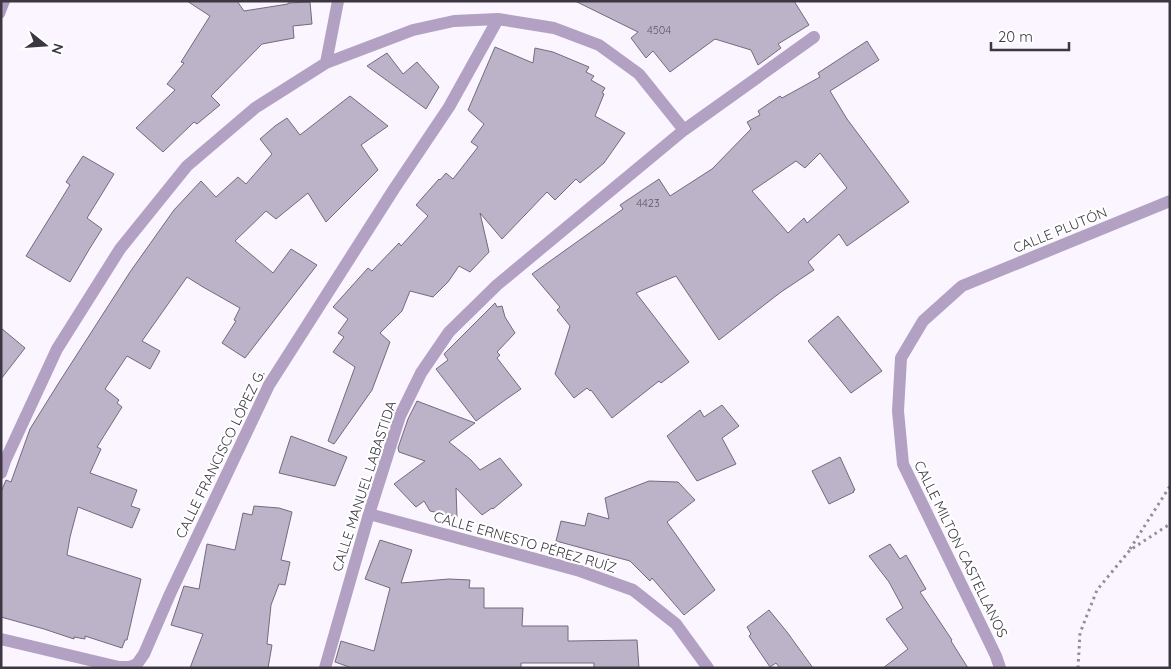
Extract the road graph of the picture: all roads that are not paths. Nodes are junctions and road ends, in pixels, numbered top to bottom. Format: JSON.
{"nodes":[{"id":1,"x":338,"y":1,"type":"edge"},
{"id":2,"x":498,"y":19,"type":"junction"},
{"id":3,"x":814,"y":37,"type":"dead end"},
{"id":4,"x":326,"y":63,"type":"junction"},
{"id":5,"x":684,"y":130,"type":"junction"},
{"id":6,"x":1170,"y":201,"type":"edge"},
{"id":7,"x":962,"y":286,"type":"joint"},
{"id":8,"x":1,"y":473,"type":"edge"},
{"id":9,"x":369,"y":514,"type":"junction"},
{"id":10,"x":1,"y":639,"type":"edge"},
{"id":11,"x":703,"y":666,"type":"edge"},
{"id":12,"x":325,"y":668,"type":"edge"},
{"id":13,"x":1000,"y":668,"type":"edge"}],
"edges":[{"from":1,"to":4,"type":"street"},
{"from":2,"to":4,"type":"street"},
{"from":2,"to":5,"type":"street"},
{"from":2,"to":10,"type":"street","name":"CALLE FRANCISCO LÓPEZ G."},
{"from":3,"to":5,"type":"street","name":"CALLE MANUEL LABASTIDA"},
{"from":4,"to":8,"type":"street"},
{"from":5,"to":9,"type":"street","name":"CALLE MANUEL LABASTIDA"},
{"from":6,"to":7,"type":"street","name":"CALLE PLUTÓN"},
{"from":7,"to":13,"type":"street","name":"CALLE MILTON CASTELLANOS"},
{"from":9,"to":11,"type":"street","name":"CALLE ERNESTO PÉREZ RUÍZ"},
{"from":9,"to":12,"type":"street","name":"CALLE MANUEL LABASTIDA"}]}
